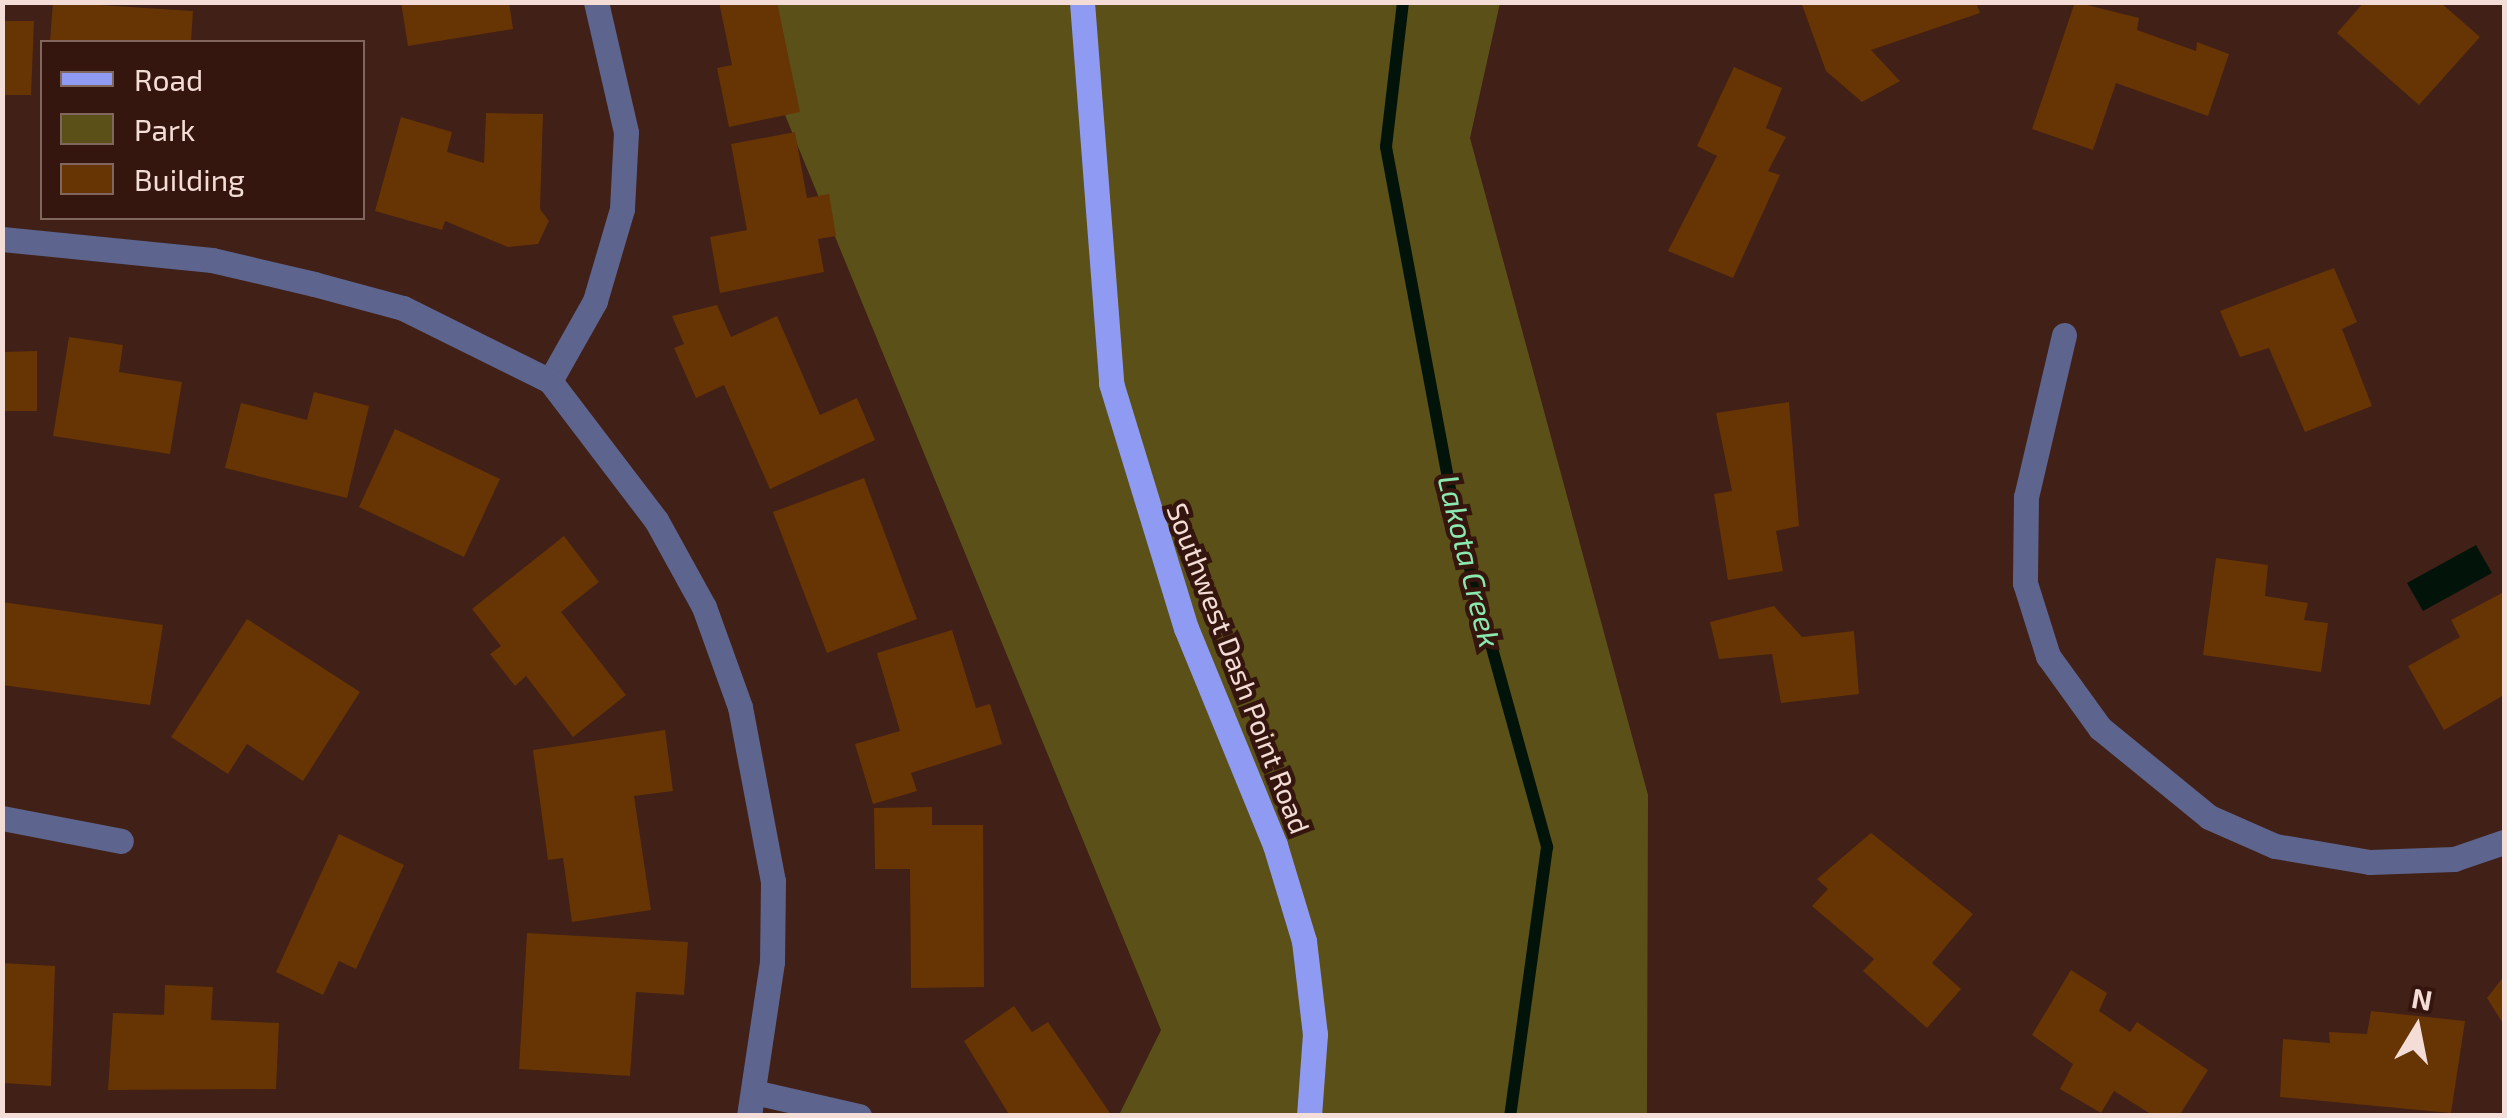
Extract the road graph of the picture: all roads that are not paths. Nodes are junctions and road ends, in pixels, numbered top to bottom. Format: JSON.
{"nodes":[{"id":1,"x":596,"y":2,"type":"edge"},
{"id":2,"x":1082,"y":2,"type":"edge"},
{"id":3,"x":2,"y":238,"type":"edge"},
{"id":4,"x":2064,"y":335,"type":"dead end"},
{"id":5,"x":550,"y":381,"type":"junction"},
{"id":6,"x":2,"y":818,"type":"edge"},
{"id":7,"x":120,"y":842,"type":"dead end"},
{"id":8,"x":2504,"y":842,"type":"edge"},
{"id":9,"x":751,"y":1104,"type":"edge"},
{"id":10,"x":859,"y":1116,"type":"edge"},
{"id":11,"x":1309,"y":1116,"type":"edge"}],
"edges":[{"from":1,"to":5,"type":"street"},
{"from":2,"to":11,"type":"main road","name":"Southwest Dash Point Road"},
{"from":3,"to":5,"type":"street"},
{"from":4,"to":8,"type":"street"},
{"from":5,"to":9,"type":"street"},
{"from":6,"to":7,"type":"street"},
{"from":9,"to":10,"type":"street"}]}
